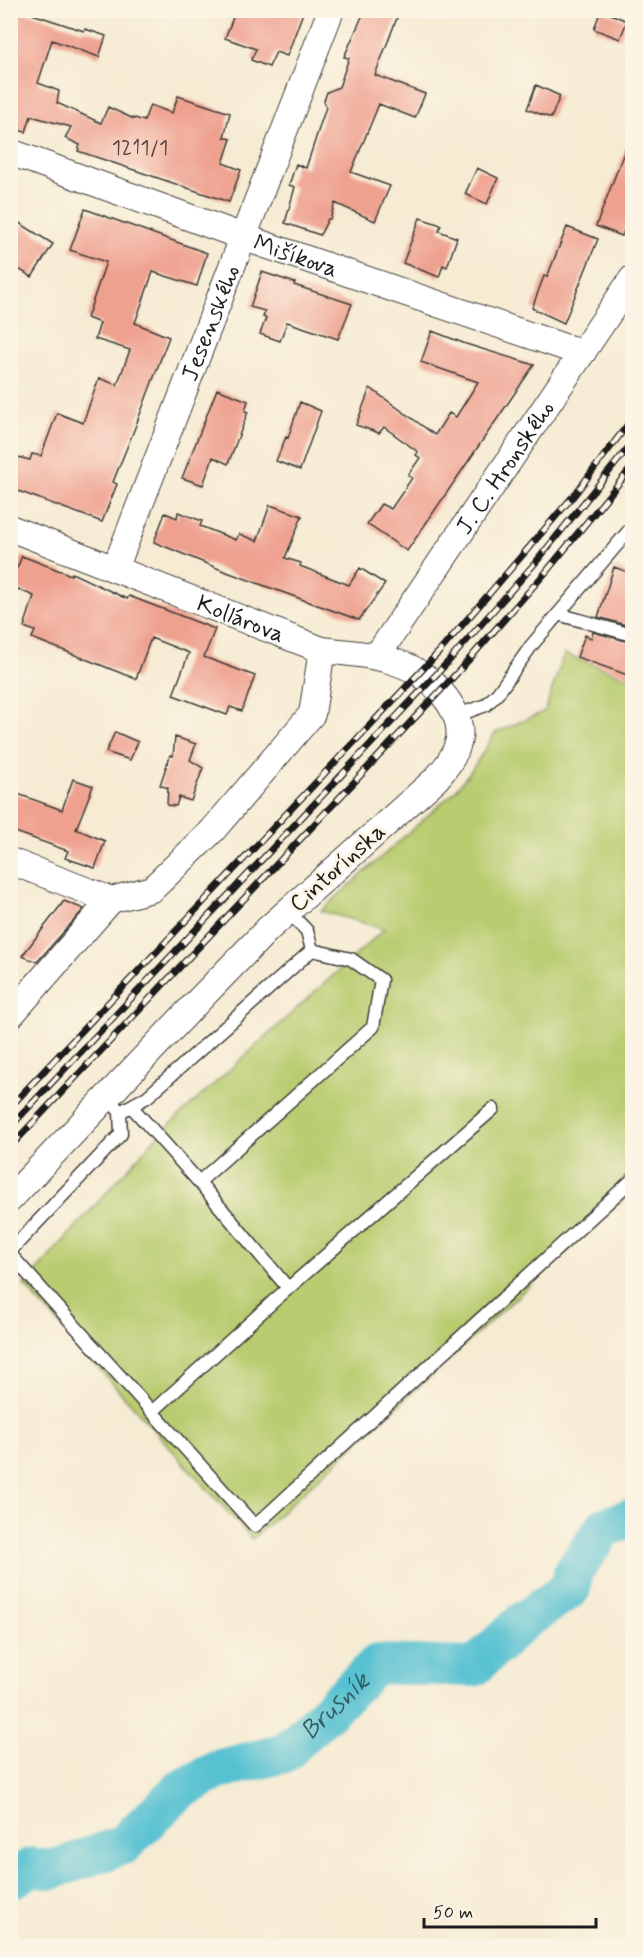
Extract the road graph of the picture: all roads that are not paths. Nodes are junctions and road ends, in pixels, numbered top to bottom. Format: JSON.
{"nodes":[{"id":1,"x":332,"y":10,"type":"edge"},
{"id":2,"x":10,"y":152,"type":"edge"},
{"id":3,"x":244,"y":237,"type":"junction"},
{"id":4,"x":633,"y":279,"type":"edge"},
{"id":5,"x":583,"y":352,"type":"junction"},
{"id":6,"x":10,"y":528,"type":"edge"},
{"id":7,"x":630,"y":533,"type":"edge"},
{"id":8,"x":115,"y":569,"type":"junction"},
{"id":9,"x":558,"y":614,"type":"junction"},
{"id":10,"x":633,"y":635,"type":"edge"},
{"id":11,"x":322,"y":650,"type":"junction"},
{"id":12,"x":376,"y":656,"type":"junction"},
{"id":13,"x":458,"y":716,"type":"junction"},
{"id":14,"x":10,"y":861,"type":"edge"},
{"id":15,"x":111,"y":900,"type":"junction"},
{"id":16,"x":288,"y":911,"type":"junction"},
{"id":17,"x":312,"y":950,"type":"junction"},
{"id":18,"x":10,"y":1016,"type":"edge"},
{"id":19,"x":119,"y":1105,"type":"junction"},
{"id":20,"x":493,"y":1109,"type":"dead end"},
{"id":21,"x":633,"y":1180,"type":"edge"},
{"id":22,"x":199,"y":1182,"type":"junction"},
{"id":23,"x":10,"y":1198,"type":"edge"},
{"id":24,"x":10,"y":1253,"type":"edge"},
{"id":25,"x":288,"y":1288,"type":"junction"},
{"id":26,"x":153,"y":1411,"type":"junction"}],
"edges":[{"from":1,"to":3,"type":"street","name":"Jesenského"},
{"from":2,"to":3,"type":"street","name":"Mišíkova"},
{"from":3,"to":5,"type":"street","name":"Mišíkova"},
{"from":3,"to":8,"type":"street","name":"Jesenského"},
{"from":4,"to":5,"type":"street","name":"J. C. Hronského"},
{"from":5,"to":12,"type":"street","name":"J. C. Hronského"},
{"from":6,"to":8,"type":"street","name":"Kollárova"},
{"from":7,"to":9,"type":"lane"},
{"from":8,"to":11,"type":"street","name":"Kollárova"},
{"from":9,"to":10,"type":"lane"},
{"from":9,"to":13,"type":"lane"},
{"from":11,"to":12,"type":"street","name":"Kollárova"},
{"from":11,"to":15,"type":"street"},
{"from":12,"to":13,"type":"street","name":"Kollárova"},
{"from":13,"to":16,"type":"street","name":"Cintorínska"},
{"from":14,"to":15,"type":"street"},
{"from":15,"to":18,"type":"street"},
{"from":16,"to":17,"type":"lane"},
{"from":16,"to":19,"type":"street","name":"Cintorínska"},
{"from":17,"to":19,"type":"lane"},
{"from":17,"to":22,"type":"lane"},
{"from":19,"to":22,"type":"lane"},
{"from":19,"to":23,"type":"street","name":"Cintorínska"},
{"from":19,"to":24,"type":"lane"},
{"from":20,"to":25,"type":"lane"},
{"from":21,"to":26,"type":"lane"},
{"from":22,"to":25,"type":"lane"},
{"from":24,"to":26,"type":"lane"},
{"from":25,"to":26,"type":"lane"}]}
